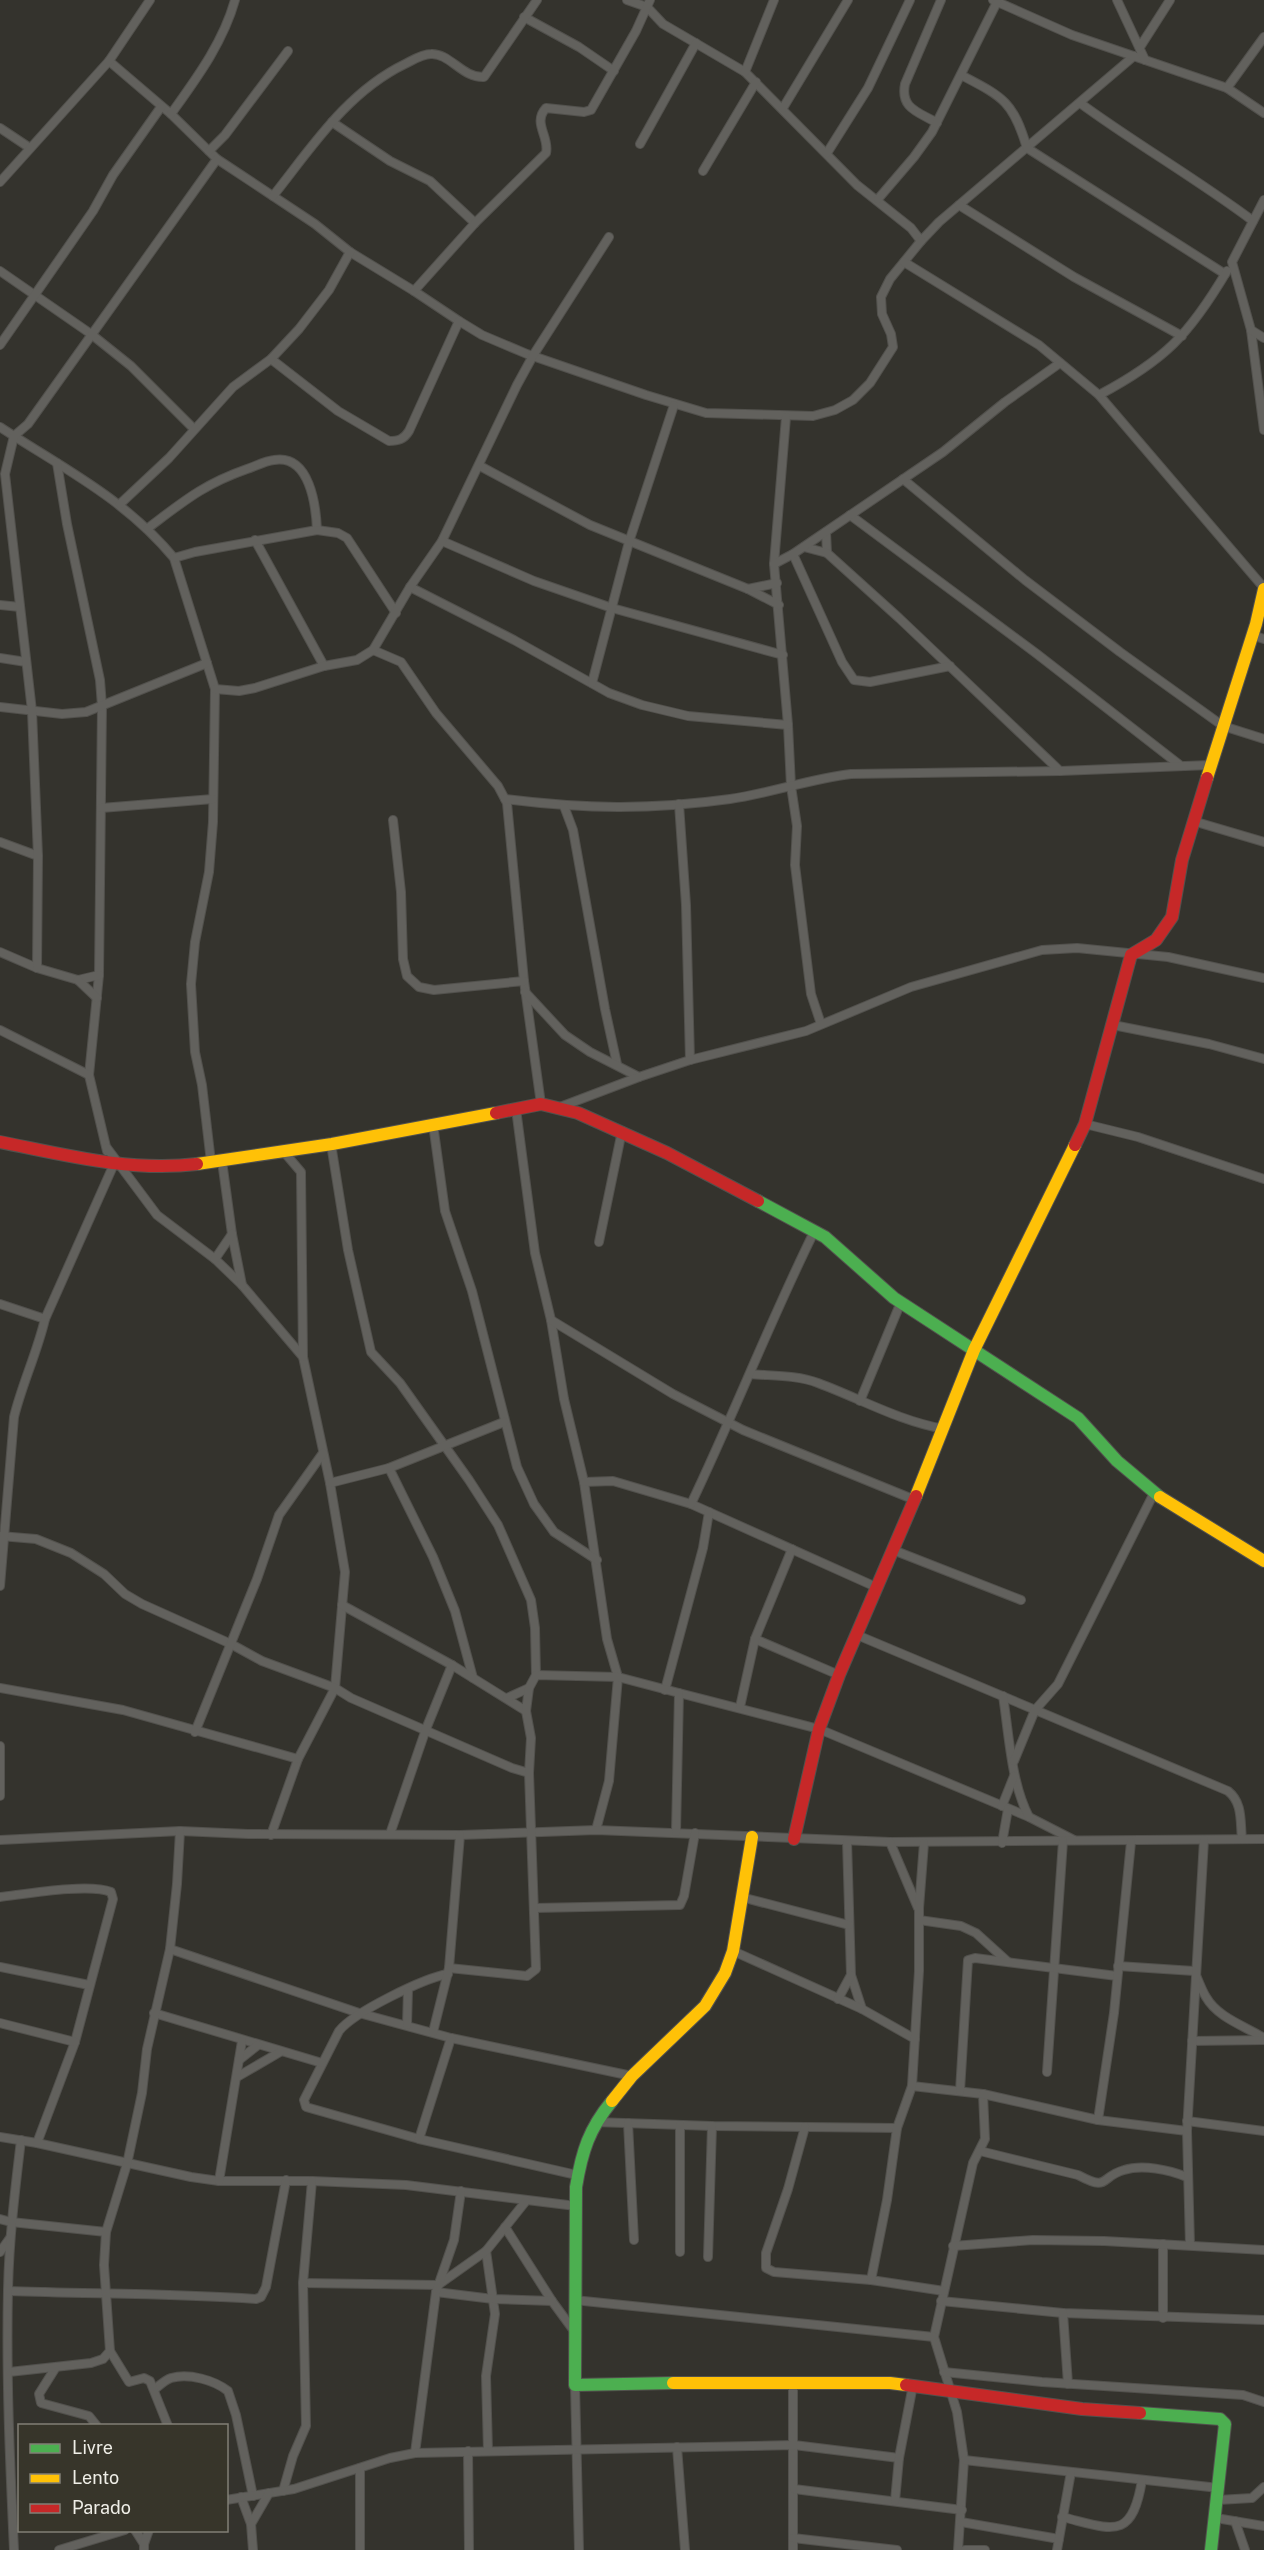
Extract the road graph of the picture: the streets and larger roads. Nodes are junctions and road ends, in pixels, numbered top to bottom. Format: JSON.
{"nodes":[{"id":1,"x":150,"y":0,"type":"edge"},
{"id":2,"x":234,"y":0,"type":"edge"},
{"id":3,"x":537,"y":0,"type":"edge"},
{"id":4,"x":627,"y":0,"type":"edge"},
{"id":5,"x":774,"y":0,"type":"edge"},
{"id":6,"x":848,"y":0,"type":"edge"},
{"id":7,"x":910,"y":0,"type":"edge"},
{"id":8,"x":941,"y":0,"type":"edge"},
{"id":9,"x":1117,"y":0,"type":"edge"},
{"id":10,"x":1170,"y":0,"type":"edge"},
{"id":11,"x":995,"y":1,"type":"edge"},
{"id":12,"x":649,"y":4,"type":"edge"},
{"id":13,"x":524,"y":17,"type":"junction"},
{"id":14,"x":1264,"y":37,"type":"edge"},
{"id":15,"x":696,"y":43,"type":"junction"},
{"id":16,"x":1140,"y":47,"type":"junction"},
{"id":17,"x":288,"y":51,"type":"dead end"},
{"id":18,"x":1134,"y":56,"type":"junction"},
{"id":19,"x":1145,"y":60,"type":"junction"},
{"id":20,"x":109,"y":61,"type":"junction"},
{"id":21,"x":614,"y":71,"type":"junction"},
{"id":22,"x":745,"y":72,"type":"junction"},
{"id":23,"x":961,"y":75,"type":"junction"},
{"id":24,"x":756,"y":82,"type":"junction"},
{"id":25,"x":1227,"y":88,"type":"junction"},
{"id":26,"x":1080,"y":103,"type":"junction"},
{"id":27,"x":161,"y":107,"type":"junction"},
{"id":28,"x":783,"y":108,"type":"junction"},
{"id":29,"x":1264,"y":113,"type":"edge"},
{"id":30,"x":171,"y":114,"type":"junction"},
{"id":31,"x":332,"y":122,"type":"junction"},
{"id":32,"x":937,"y":123,"type":"junction"},
{"id":33,"x":0,"y":128,"type":"edge"},
{"id":34,"x":640,"y":144,"type":"dead end"},
{"id":35,"x":30,"y":148,"type":"junction"},
{"id":36,"x":1027,"y":148,"type":"junction"},
{"id":37,"x":209,"y":151,"type":"junction"},
{"id":38,"x":827,"y":153,"type":"junction"},
{"id":39,"x":217,"y":159,"type":"junction"},
{"id":40,"x":702,"y":171,"type":"dead end"},
{"id":41,"x":0,"y":182,"type":"edge"},
{"id":42,"x":273,"y":196,"type":"junction"},
{"id":43,"x":878,"y":199,"type":"junction"},
{"id":44,"x":1264,"y":200,"type":"edge"},
{"id":45,"x":959,"y":205,"type":"junction"},
{"id":46,"x":1254,"y":220,"type":"junction"},
{"id":47,"x":475,"y":223,"type":"junction"},
{"id":48,"x":609,"y":237,"type":"dead end"},
{"id":49,"x":921,"y":241,"type":"junction"},
{"id":50,"x":350,"y":252,"type":"junction"},
{"id":51,"x":904,"y":262,"type":"junction"},
{"id":52,"x":1232,"y":262,"type":"junction"},
{"id":53,"x":0,"y":271,"type":"edge"},
{"id":54,"x":1225,"y":274,"type":"junction"},
{"id":55,"x":414,"y":291,"type":"junction"},
{"id":56,"x":35,"y":296,"type":"junction"},
{"id":57,"x":459,"y":321,"type":"junction"},
{"id":58,"x":1251,"y":330,"type":"junction"},
{"id":59,"x":91,"y":334,"type":"junction"},
{"id":60,"x":1182,"y":336,"type":"junction"},
{"id":61,"x":1264,"y":338,"type":"edge"},
{"id":62,"x":0,"y":345,"type":"edge"},
{"id":63,"x":534,"y":354,"type":"junction"},
{"id":64,"x":271,"y":359,"type":"junction"},
{"id":65,"x":1060,"y":363,"type":"junction"},
{"id":66,"x":1261,"y":372,"type":"edge"},
{"id":67,"x":1099,"y":395,"type":"junction"},
{"id":68,"x":674,"y":405,"type":"junction"},
{"id":69,"x":786,"y":417,"type":"junction"},
{"id":70,"x":0,"y":427,"type":"edge"},
{"id":71,"x":194,"y":429,"type":"junction"},
{"id":72,"x":1264,"y":430,"type":"edge"},
{"id":73,"x":14,"y":436,"type":"junction"},
{"id":74,"x":57,"y":463,"type":"junction"},
{"id":75,"x":480,"y":466,"type":"junction"},
{"id":76,"x":903,"y":479,"type":"junction"},
{"id":77,"x":120,"y":504,"type":"junction"},
{"id":78,"x":850,"y":515,"type":"junction"},
{"id":79,"x":148,"y":528,"type":"junction"},
{"id":80,"x":317,"y":531,"type":"junction"},
{"id":81,"x":826,"y":532,"type":"junction"},
{"id":82,"x":255,"y":540,"type":"junction"},
{"id":83,"x":442,"y":541,"type":"junction"},
{"id":84,"x":629,"y":542,"type":"junction"},
{"id":85,"x":804,"y":547,"type":"junction"},
{"id":86,"x":827,"y":553,"type":"junction"},
{"id":87,"x":793,"y":554,"type":"junction"},
{"id":88,"x":174,"y":558,"type":"junction"},
{"id":89,"x":774,"y":564,"type":"junction"},
{"id":90,"x":777,"y":583,"type":"junction"},
{"id":91,"x":410,"y":587,"type":"junction"},
{"id":92,"x":1264,"y":588,"type":"edge"},
{"id":93,"x":748,"y":589,"type":"junction"},
{"id":94,"x":0,"y":605,"type":"edge"},
{"id":95,"x":779,"y":605,"type":"junction"},
{"id":96,"x":20,"y":607,"type":"junction"},
{"id":97,"x":612,"y":608,"type":"junction"},
{"id":98,"x":396,"y":613,"type":"junction"},
{"id":99,"x":1259,"y":630,"type":"edge"},
{"id":100,"x":373,"y":650,"type":"junction"},
{"id":101,"x":783,"y":655,"type":"junction"},
{"id":102,"x":0,"y":658,"type":"edge"},
{"id":103,"x":26,"y":662,"type":"junction"},
{"id":104,"x":207,"y":663,"type":"junction"},
{"id":105,"x":324,"y":666,"type":"junction"},
{"id":106,"x":950,"y":666,"type":"junction"},
{"id":107,"x":592,"y":683,"type":"junction"},
{"id":108,"x":215,"y":689,"type":"junction"},
{"id":109,"x":102,"y":706,"type":"junction"},
{"id":110,"x":0,"y":707,"type":"edge"},
{"id":111,"x":32,"y":711,"type":"junction"},
{"id":112,"x":788,"y":725,"type":"junction"},
{"id":113,"x":1223,"y":726,"type":"junction"},
{"id":114,"x":1264,"y":739,"type":"edge"},
{"id":115,"x":1181,"y":765,"type":"junction"},
{"id":116,"x":1210,"y":765,"type":"junction"},
{"id":117,"x":1060,"y":771,"type":"junction"},
{"id":118,"x":791,"y":786,"type":"junction"},
{"id":119,"x":213,"y":799,"type":"junction"},
{"id":120,"x":505,"y":799,"type":"junction"},
{"id":121,"x":679,"y":804,"type":"junction"},
{"id":122,"x":564,"y":806,"type":"junction"},
{"id":123,"x":101,"y":808,"type":"junction"},
{"id":124,"x":393,"y":820,"type":"dead end"},
{"id":125,"x":1193,"y":821,"type":"junction"},
{"id":126,"x":0,"y":842,"type":"edge"},
{"id":127,"x":1264,"y":843,"type":"edge"},
{"id":128,"x":38,"y":856,"type":"junction"},
{"id":129,"x":0,"y":952,"type":"edge"},
{"id":130,"x":1131,"y":955,"type":"junction"},
{"id":131,"x":37,"y":968,"type":"junction"},
{"id":132,"x":99,"y":975,"type":"junction"},
{"id":133,"x":1264,"y":978,"type":"edge"},
{"id":134,"x":78,"y":980,"type":"junction"},
{"id":135,"x":524,"y":981,"type":"junction"},
{"id":136,"x":525,"y":992,"type":"junction"},
{"id":137,"x":97,"y":998,"type":"junction"},
{"id":138,"x":821,"y":1024,"type":"junction"},
{"id":139,"x":1113,"y":1025,"type":"junction"},
{"id":140,"x":0,"y":1030,"type":"edge"},
{"id":141,"x":1264,"y":1059,"type":"edge"},
{"id":142,"x":690,"y":1060,"type":"junction"},
{"id":143,"x":617,"y":1064,"type":"junction"},
{"id":144,"x":88,"y":1075,"type":"junction"},
{"id":145,"x":639,"y":1077,"type":"junction"},
{"id":146,"x":541,"y":1104,"type":"junction"},
{"id":147,"x":560,"y":1107,"type":"junction"},
{"id":148,"x":516,"y":1109,"type":"junction"},
{"id":149,"x":433,"y":1124,"type":"junction"},
{"id":150,"x":1085,"y":1124,"type":"junction"},
{"id":151,"x":622,"y":1131,"type":"junction"},
{"id":152,"x":0,"y":1143,"type":"edge"},
{"id":153,"x":331,"y":1144,"type":"junction"},
{"id":154,"x":107,"y":1148,"type":"junction"},
{"id":155,"x":299,"y":1149,"type":"junction"},
{"id":156,"x":284,"y":1152,"type":"junction"},
{"id":157,"x":217,"y":1161,"type":"junction"},
{"id":158,"x":113,"y":1163,"type":"junction"},
{"id":159,"x":301,"y":1172,"type":"junction"},
{"id":160,"x":1264,"y":1179,"type":"edge"},
{"id":161,"x":814,"y":1232,"type":"junction"},
{"id":162,"x":232,"y":1234,"type":"junction"},
{"id":163,"x":599,"y":1242,"type":"dead end"},
{"id":164,"x":215,"y":1259,"type":"junction"},
{"id":165,"x":242,"y":1285,"type":"junction"},
{"id":166,"x":901,"y":1302,"type":"junction"},
{"id":167,"x":0,"y":1304,"type":"edge"},
{"id":168,"x":45,"y":1319,"type":"junction"},
{"id":169,"x":551,"y":1320,"type":"junction"},
{"id":170,"x":974,"y":1350,"type":"junction"},
{"id":171,"x":303,"y":1357,"type":"junction"},
{"id":172,"x":750,"y":1374,"type":"junction"},
{"id":173,"x":860,"y":1401,"type":"junction"},
{"id":174,"x":504,"y":1422,"type":"junction"},
{"id":175,"x":730,"y":1422,"type":"junction"},
{"id":176,"x":944,"y":1429,"type":"junction"},
{"id":177,"x":444,"y":1446,"type":"junction"},
{"id":178,"x":323,"y":1453,"type":"junction"},
{"id":179,"x":389,"y":1467,"type":"junction"},
{"id":180,"x":584,"y":1482,"type":"junction"},
{"id":181,"x":330,"y":1483,"type":"junction"},
{"id":182,"x":1154,"y":1493,"type":"junction"},
{"id":183,"x":915,"y":1500,"type":"junction"},
{"id":184,"x":691,"y":1504,"type":"junction"},
{"id":185,"x":709,"y":1512,"type":"junction"},
{"id":186,"x":3,"y":1535,"type":"edge"},
{"id":187,"x":792,"y":1549,"type":"junction"},
{"id":188,"x":893,"y":1550,"type":"junction"},
{"id":189,"x":597,"y":1560,"type":"junction"},
{"id":190,"x":1264,"y":1562,"type":"edge"},
{"id":191,"x":0,"y":1586,"type":"edge"},
{"id":192,"x":876,"y":1587,"type":"junction"},
{"id":193,"x":1021,"y":1600,"type":"dead end"},
{"id":194,"x":342,"y":1605,"type":"junction"},
{"id":195,"x":857,"y":1635,"type":"junction"},
{"id":196,"x":755,"y":1640,"type":"junction"},
{"id":197,"x":231,"y":1644,"type":"junction"},
{"id":198,"x":452,"y":1665,"type":"junction"},
{"id":199,"x":536,"y":1675,"type":"junction"},
{"id":200,"x":839,"y":1675,"type":"junction"},
{"id":201,"x":618,"y":1677,"type":"junction"},
{"id":202,"x":473,"y":1678,"type":"junction"},
{"id":203,"x":0,"y":1688,"type":"edge"},
{"id":204,"x":335,"y":1688,"type":"junction"},
{"id":205,"x":529,"y":1688,"type":"junction"},
{"id":206,"x":665,"y":1690,"type":"junction"},
{"id":207,"x":679,"y":1693,"type":"junction"},
{"id":208,"x":1003,"y":1696,"type":"junction"},
{"id":209,"x":507,"y":1698,"type":"junction"},
{"id":210,"x":740,"y":1707,"type":"junction"},
{"id":211,"x":1035,"y":1710,"type":"junction"},
{"id":212,"x":526,"y":1711,"type":"junction"},
{"id":213,"x":426,"y":1729,"type":"junction"},
{"id":214,"x":819,"y":1729,"type":"junction"},
{"id":215,"x":195,"y":1732,"type":"junction"},
{"id":216,"x":0,"y":1746,"type":"edge"},
{"id":217,"x":298,"y":1759,"type":"junction"},
{"id":218,"x":1014,"y":1761,"type":"junction"},
{"id":219,"x":529,"y":1773,"type":"junction"},
{"id":220,"x":1014,"y":1775,"type":"junction"},
{"id":221,"x":0,"y":1796,"type":"edge"},
{"id":222,"x":1005,"y":1807,"type":"junction"},
{"id":223,"x":1029,"y":1817,"type":"junction"},
{"id":224,"x":596,"y":1830,"type":"junction"},
{"id":225,"x":180,"y":1831,"type":"junction"},
{"id":226,"x":532,"y":1832,"type":"junction"},
{"id":227,"x":676,"y":1832,"type":"junction"},
{"id":228,"x":695,"y":1833,"type":"junction"},
{"id":229,"x":271,"y":1834,"type":"junction"},
{"id":230,"x":390,"y":1834,"type":"junction"},
{"id":231,"x":460,"y":1835,"type":"junction"},
{"id":232,"x":752,"y":1837,"type":"junction"},
{"id":233,"x":794,"y":1839,"type":"junction"},
{"id":234,"x":1242,"y":1839,"type":"junction"},
{"id":235,"x":1264,"y":1839,"type":"edge"},
{"id":236,"x":0,"y":1840,"type":"edge"},
{"id":237,"x":1204,"y":1840,"type":"junction"},
{"id":238,"x":847,"y":1841,"type":"junction"},
{"id":239,"x":1063,"y":1841,"type":"junction"},
{"id":240,"x":1076,"y":1841,"type":"junction"},
{"id":241,"x":890,"y":1842,"type":"junction"},
{"id":242,"x":1131,"y":1842,"type":"junction"},
{"id":243,"x":924,"y":1843,"type":"junction"},
{"id":244,"x":1002,"y":1843,"type":"junction"},
{"id":245,"x":0,"y":1897,"type":"edge"},
{"id":246,"x":741,"y":1897,"type":"junction"},
{"id":247,"x":535,"y":1908,"type":"junction"},
{"id":248,"x":919,"y":1908,"type":"junction"},
{"id":249,"x":919,"y":1920,"type":"junction"},
{"id":250,"x":849,"y":1925,"type":"junction"},
{"id":251,"x":170,"y":1949,"type":"junction"},
{"id":252,"x":733,"y":1951,"type":"junction"},
{"id":253,"x":1009,"y":1962,"type":"junction"},
{"id":254,"x":1118,"y":1966,"type":"junction"},
{"id":255,"x":0,"y":1967,"type":"edge"},
{"id":256,"x":1054,"y":1969,"type":"junction"},
{"id":257,"x":448,"y":1971,"type":"junction"},
{"id":258,"x":1194,"y":1971,"type":"junction"},
{"id":259,"x":851,"y":1975,"type":"junction"},
{"id":260,"x":1117,"y":1976,"type":"junction"},
{"id":261,"x":88,"y":1985,"type":"junction"},
{"id":262,"x":408,"y":1990,"type":"junction"},
{"id":263,"x":838,"y":1999,"type":"junction"},
{"id":264,"x":861,"y":2009,"type":"junction"},
{"id":265,"x":154,"y":2013,"type":"junction"},
{"id":266,"x":360,"y":2013,"type":"junction"},
{"id":267,"x":0,"y":2023,"type":"edge"},
{"id":268,"x":406,"y":2025,"type":"junction"},
{"id":269,"x":433,"y":2032,"type":"junction"},
{"id":270,"x":451,"y":2037,"type":"junction"},
{"id":271,"x":915,"y":2039,"type":"junction"},
{"id":272,"x":1264,"y":2039,"type":"edge"},
{"id":273,"x":243,"y":2041,"type":"junction"},
{"id":274,"x":1192,"y":2041,"type":"junction"},
{"id":275,"x":75,"y":2042,"type":"junction"},
{"id":276,"x":258,"y":2045,"type":"junction"},
{"id":277,"x":280,"y":2052,"type":"junction"},
{"id":278,"x":239,"y":2060,"type":"junction"},
{"id":279,"x":322,"y":2063,"type":"junction"},
{"id":280,"x":1047,"y":2072,"type":"dead end"},
{"id":281,"x":632,"y":2076,"type":"junction"},
{"id":282,"x":237,"y":2077,"type":"junction"},
{"id":283,"x":912,"y":2086,"type":"junction"},
{"id":284,"x":960,"y":2091,"type":"junction"},
{"id":285,"x":982,"y":2094,"type":"junction"},
{"id":286,"x":1098,"y":2120,"type":"junction"},
{"id":287,"x":595,"y":2122,"type":"junction"},
{"id":288,"x":628,"y":2123,"type":"junction"},
{"id":289,"x":680,"y":2125,"type":"junction"},
{"id":290,"x":712,"y":2126,"type":"junction"},
{"id":291,"x":1187,"y":2126,"type":"junction"},
{"id":292,"x":805,"y":2127,"type":"junction"},
{"id":293,"x":897,"y":2128,"type":"junction"},
{"id":294,"x":1264,"y":2131,"type":"edge"},
{"id":295,"x":0,"y":2137,"type":"edge"},
{"id":296,"x":419,"y":2139,"type":"junction"},
{"id":297,"x":21,"y":2140,"type":"junction"},
{"id":298,"x":37,"y":2143,"type":"junction"},
{"id":299,"x":980,"y":2151,"type":"junction"},
{"id":300,"x":127,"y":2164,"type":"junction"},
{"id":301,"x":577,"y":2175,"type":"junction"},
{"id":302,"x":1187,"y":2177,"type":"junction"},
{"id":303,"x":286,"y":2180,"type":"junction"},
{"id":304,"x":219,"y":2181,"type":"junction"},
{"id":305,"x":312,"y":2181,"type":"junction"},
{"id":306,"x":461,"y":2191,"type":"junction"},
{"id":307,"x":526,"y":2200,"type":"junction"},
{"id":308,"x":576,"y":2206,"type":"junction"},
{"id":309,"x":0,"y":2219,"type":"edge"},
{"id":310,"x":11,"y":2223,"type":"junction"},
{"id":311,"x":505,"y":2227,"type":"junction"},
{"id":312,"x":106,"y":2232,"type":"junction"},
{"id":313,"x":10,"y":2238,"type":"junction"},
{"id":314,"x":634,"y":2240,"type":"dead end"},
{"id":315,"x":1163,"y":2244,"type":"junction"},
{"id":316,"x":1190,"y":2245,"type":"junction"},
{"id":317,"x":953,"y":2246,"type":"junction"},
{"id":318,"x":1264,"y":2250,"type":"edge"},
{"id":319,"x":486,"y":2251,"type":"junction"},
{"id":320,"x":0,"y":2252,"type":"edge"},
{"id":321,"x":680,"y":2252,"type":"dead end"},
{"id":322,"x":708,"y":2257,"type":"dead end"},
{"id":323,"x":4,"y":2277,"type":"edge"},
{"id":324,"x":871,"y":2280,"type":"junction"},
{"id":325,"x":303,"y":2283,"type":"junction"},
{"id":326,"x":437,"y":2288,"type":"junction"},
{"id":327,"x":8,"y":2291,"type":"junction"},
{"id":328,"x":944,"y":2291,"type":"junction"},
{"id":329,"x":106,"y":2295,"type":"junction"},
{"id":330,"x":493,"y":2299,"type":"junction"},
{"id":331,"x":574,"y":2300,"type":"junction"},
{"id":332,"x":552,"y":2301,"type":"junction"},
{"id":333,"x":942,"y":2301,"type":"junction"},
{"id":334,"x":1063,"y":2313,"type":"junction"},
{"id":335,"x":1163,"y":2318,"type":"junction"},
{"id":336,"x":1264,"y":2320,"type":"edge"},
{"id":337,"x":574,"y":2331,"type":"junction"},
{"id":338,"x":934,"y":2337,"type":"junction"},
{"id":339,"x":110,"y":2351,"type":"junction"},
{"id":340,"x":56,"y":2367,"type":"junction"},
{"id":341,"x":9,"y":2372,"type":"junction"},
{"id":342,"x":944,"y":2372,"type":"junction"},
{"id":343,"x":793,"y":2382,"type":"junction"},
{"id":344,"x":1068,"y":2384,"type":"junction"},
{"id":345,"x":574,"y":2385,"type":"junction"},
{"id":346,"x":913,"y":2385,"type":"junction"},
{"id":347,"x":155,"y":2389,"type":"junction"},
{"id":348,"x":950,"y":2391,"type":"junction"},
{"id":349,"x":1264,"y":2402,"type":"edge"},
{"id":350,"x":95,"y":2424,"type":"edge"},
{"id":351,"x":167,"y":2424,"type":"edge"},
{"id":352,"x":794,"y":2445,"type":"junction"},
{"id":353,"x":676,"y":2447,"type":"junction"},
{"id":354,"x":576,"y":2449,"type":"junction"},
{"id":355,"x":468,"y":2451,"type":"junction"},
{"id":356,"x":488,"y":2451,"type":"junction"},
{"id":357,"x":415,"y":2453,"type":"junction"},
{"id":358,"x":899,"y":2458,"type":"junction"},
{"id":359,"x":964,"y":2460,"type":"junction"},
{"id":360,"x":360,"y":2468,"type":"junction"},
{"id":361,"x":1071,"y":2472,"type":"junction"},
{"id":362,"x":1142,"y":2480,"type":"junction"},
{"id":363,"x":1264,"y":2487,"type":"edge"},
{"id":364,"x":794,"y":2489,"type":"junction"},
{"id":365,"x":283,"y":2491,"type":"junction"},
{"id":366,"x":269,"y":2493,"type":"junction"},
{"id":367,"x":1219,"y":2494,"type":"junction"},
{"id":368,"x":254,"y":2496,"type":"junction"},
{"id":369,"x":241,"y":2497,"type":"junction"},
{"id":370,"x":228,"y":2500,"type":"edge"},
{"id":371,"x":895,"y":2501,"type":"junction"},
{"id":372,"x":962,"y":2510,"type":"junction"},
{"id":373,"x":1062,"y":2517,"type":"junction"},
{"id":374,"x":1216,"y":2518,"type":"junction"},
{"id":375,"x":1235,"y":2521,"type":"junction"},
{"id":376,"x":961,"y":2522,"type":"junction"},
{"id":377,"x":251,"y":2524,"type":"junction"},
{"id":378,"x":1264,"y":2526,"type":"edge"},
{"id":379,"x":118,"y":2532,"type":"edge"},
{"id":380,"x":136,"y":2532,"type":"edge"},
{"id":381,"x":148,"y":2532,"type":"edge"},
{"id":382,"x":793,"y":2538,"type":"junction"},
{"id":383,"x":1059,"y":2539,"type":"junction"},
{"id":384,"x":144,"y":2547,"type":"edge"},
{"id":385,"x":14,"y":2550,"type":"edge"},
{"id":386,"x":58,"y":2550,"type":"edge"},
{"id":387,"x":253,"y":2550,"type":"edge"},
{"id":388,"x":360,"y":2550,"type":"edge"},
{"id":389,"x":469,"y":2550,"type":"edge"},
{"id":390,"x":579,"y":2550,"type":"edge"},
{"id":391,"x":685,"y":2550,"type":"edge"},
{"id":392,"x":793,"y":2550,"type":"edge"},
{"id":393,"x":897,"y":2550,"type":"edge"},
{"id":394,"x":958,"y":2550,"type":"edge"},
{"id":395,"x":965,"y":2550,"type":"edge"},
{"id":396,"x":985,"y":2550,"type":"edge"},
{"id":397,"x":1057,"y":2550,"type":"edge"},
{"id":398,"x":1211,"y":2550,"type":"edge"},
{"id":399,"x":1245,"y":2550,"type":"edge"}],
"edges":[{"from":1,"to":20,"type":"street"},
{"from":2,"to":30,"type":"street"},
{"from":3,"to":13,"type":"street"},
{"from":4,"to":12,"type":"street"},
{"from":5,"to":22,"type":"street"},
{"from":6,"to":28,"type":"street"},
{"from":7,"to":38,"type":"street"},
{"from":8,"to":32,"type":"street"},
{"from":9,"to":16,"type":"street"},
{"from":10,"to":16,"type":"street"},
{"from":11,"to":18,"type":"street"},
{"from":11,"to":23,"type":"street"},
{"from":12,"to":15,"type":"street"},
{"from":12,"to":21,"type":"street"},
{"from":13,"to":21,"type":"street"},
{"from":13,"to":31,"type":"street"},
{"from":14,"to":25,"type":"street"},
{"from":15,"to":22,"type":"street"},
{"from":15,"to":34,"type":"street"},
{"from":16,"to":19,"type":"street"},
{"from":17,"to":37,"type":"street"},
{"from":18,"to":19,"type":"street"},
{"from":18,"to":26,"type":"street"},
{"from":19,"to":25,"type":"street"},
{"from":20,"to":27,"type":"street"},
{"from":20,"to":35,"type":"street"},
{"from":21,"to":47,"type":"street"},
{"from":22,"to":24,"type":"street"},
{"from":23,"to":32,"type":"street"},
{"from":23,"to":36,"type":"street"},
{"from":24,"to":28,"type":"street"},
{"from":24,"to":40,"type":"street"},
{"from":25,"to":29,"type":"street"},
{"from":26,"to":36,"type":"street"},
{"from":26,"to":46,"type":"street"},
{"from":27,"to":30,"type":"street"},
{"from":27,"to":56,"type":"street"},
{"from":28,"to":38,"type":"street"},
{"from":30,"to":37,"type":"street"},
{"from":31,"to":42,"type":"street"},
{"from":31,"to":47,"type":"street"},
{"from":32,"to":43,"type":"street"},
{"from":33,"to":35,"type":"street"},
{"from":35,"to":41,"type":"street"},
{"from":36,"to":45,"type":"street"},
{"from":36,"to":54,"type":"street"},
{"from":37,"to":39,"type":"street"},
{"from":38,"to":43,"type":"street"},
{"from":39,"to":42,"type":"street"},
{"from":39,"to":59,"type":"street"},
{"from":42,"to":50,"type":"street"},
{"from":43,"to":49,"type":"street"},
{"from":44,"to":46,"type":"street"},
{"from":45,"to":49,"type":"street"},
{"from":45,"to":60,"type":"street"},
{"from":46,"to":52,"type":"street"},
{"from":47,"to":55,"type":"street"},
{"from":48,"to":63,"type":"street"},
{"from":49,"to":51,"type":"street"},
{"from":50,"to":55,"type":"street"},
{"from":50,"to":64,"type":"street"},
{"from":51,"to":65,"type":"street"},
{"from":51,"to":69,"type":"street"},
{"from":52,"to":54,"type":"street"},
{"from":52,"to":58,"type":"street"},
{"from":53,"to":56,"type":"street"},
{"from":54,"to":60,"type":"street"},
{"from":55,"to":57,"type":"street"},
{"from":56,"to":59,"type":"street"},
{"from":56,"to":62,"type":"street"},
{"from":57,"to":63,"type":"street"},
{"from":57,"to":64,"type":"street"},
{"from":58,"to":61,"type":"street"},
{"from":58,"to":66,"type":"street"},
{"from":59,"to":71,"type":"street"},
{"from":59,"to":73,"type":"street"},
{"from":60,"to":67,"type":"street"},
{"from":63,"to":68,"type":"street"},
{"from":63,"to":75,"type":"street"},
{"from":64,"to":71,"type":"street"},
{"from":65,"to":67,"type":"street"},
{"from":65,"to":76,"type":"street"},
{"from":66,"to":72,"type":"street"},
{"from":67,"to":92,"type":"street"},
{"from":68,"to":69,"type":"street"},
{"from":68,"to":84,"type":"street"},
{"from":69,"to":89,"type":"street"},
{"from":70,"to":73,"type":"street"},
{"from":71,"to":77,"type":"street"},
{"from":73,"to":74,"type":"street"},
{"from":73,"to":96,"type":"street"},
{"from":74,"to":77,"type":"street"},
{"from":74,"to":109,"type":"street"},
{"from":75,"to":83,"type":"street"},
{"from":75,"to":84,"type":"street"},
{"from":76,"to":78,"type":"street"},
{"from":76,"to":113,"type":"street"},
{"from":77,"to":79,"type":"street"},
{"from":78,"to":81,"type":"street"},
{"from":78,"to":115,"type":"street"},
{"from":79,"to":80,"type":"street"},
{"from":79,"to":88,"type":"street"},
{"from":80,"to":82,"type":"street"},
{"from":80,"to":98,"type":"street"},
{"from":81,"to":85,"type":"street"},
{"from":81,"to":86,"type":"street"},
{"from":82,"to":88,"type":"street"},
{"from":82,"to":105,"type":"street"},
{"from":83,"to":91,"type":"street"},
{"from":83,"to":97,"type":"street"},
{"from":84,"to":93,"type":"street"},
{"from":84,"to":97,"type":"street"},
{"from":85,"to":86,"type":"street"},
{"from":85,"to":87,"type":"street"},
{"from":86,"to":106,"type":"street"},
{"from":87,"to":89,"type":"street"},
{"from":87,"to":106,"type":"street"},
{"from":88,"to":104,"type":"street"},
{"from":89,"to":90,"type":"street"},
{"from":90,"to":93,"type":"street"},
{"from":90,"to":95,"type":"street"},
{"from":91,"to":98,"type":"street"},
{"from":91,"to":107,"type":"street"},
{"from":92,"to":99,"type":"street"},
{"from":93,"to":95,"type":"street"},
{"from":94,"to":96,"type":"street"},
{"from":95,"to":101,"type":"street"},
{"from":96,"to":103,"type":"street"},
{"from":97,"to":101,"type":"street"},
{"from":97,"to":107,"type":"street"},
{"from":98,"to":100,"type":"street"},
{"from":99,"to":113,"type":"street"},
{"from":100,"to":105,"type":"street"},
{"from":100,"to":120,"type":"street"},
{"from":101,"to":112,"type":"street"},
{"from":102,"to":103,"type":"street"},
{"from":103,"to":111,"type":"street"},
{"from":104,"to":108,"type":"street"},
{"from":104,"to":109,"type":"street"},
{"from":105,"to":108,"type":"street"},
{"from":106,"to":117,"type":"street"},
{"from":107,"to":112,"type":"street"},
{"from":108,"to":119,"type":"street"},
{"from":109,"to":111,"type":"street"},
{"from":109,"to":123,"type":"street"},
{"from":110,"to":111,"type":"street"},
{"from":111,"to":128,"type":"street"},
{"from":112,"to":118,"type":"street"},
{"from":113,"to":114,"type":"street"},
{"from":113,"to":116,"type":"street"},
{"from":115,"to":116,"type":"street"},
{"from":115,"to":117,"type":"street"},
{"from":116,"to":125,"type":"street"},
{"from":117,"to":118,"type":"street"},
{"from":118,"to":121,"type":"street"},
{"from":118,"to":138,"type":"street"},
{"from":119,"to":123,"type":"street"},
{"from":119,"to":157,"type":"street"},
{"from":120,"to":122,"type":"street"},
{"from":120,"to":135,"type":"street"},
{"from":121,"to":122,"type":"street"},
{"from":121,"to":142,"type":"street"},
{"from":122,"to":143,"type":"street"},
{"from":123,"to":132,"type":"street"},
{"from":124,"to":135,"type":"street"},
{"from":125,"to":127,"type":"street"},
{"from":125,"to":130,"type":"street"},
{"from":126,"to":128,"type":"street"},
{"from":128,"to":131,"type":"street"},
{"from":129,"to":131,"type":"street"},
{"from":130,"to":133,"type":"street"},
{"from":130,"to":138,"type":"street"},
{"from":130,"to":139,"type":"street"},
{"from":131,"to":134,"type":"street"},
{"from":132,"to":134,"type":"street"},
{"from":132,"to":137,"type":"street"},
{"from":134,"to":137,"type":"street"},
{"from":135,"to":136,"type":"street"},
{"from":136,"to":143,"type":"street"},
{"from":136,"to":146,"type":"street"},
{"from":137,"to":144,"type":"street"},
{"from":138,"to":142,"type":"street"},
{"from":139,"to":141,"type":"street"},
{"from":139,"to":150,"type":"street"},
{"from":140,"to":144,"type":"street"},
{"from":142,"to":145,"type":"street"},
{"from":143,"to":145,"type":"street"},
{"from":144,"to":154,"type":"street"},
{"from":145,"to":147,"type":"street"},
{"from":146,"to":147,"type":"street"},
{"from":146,"to":148,"type":"street"},
{"from":147,"to":151,"type":"street"},
{"from":148,"to":149,"type":"street"},
{"from":148,"to":169,"type":"street"},
{"from":149,"to":153,"type":"street"},
{"from":149,"to":174,"type":"street"},
{"from":150,"to":160,"type":"street"},
{"from":150,"to":170,"type":"street"},
{"from":151,"to":161,"type":"street"},
{"from":151,"to":163,"type":"street"},
{"from":152,"to":158,"type":"street"},
{"from":153,"to":155,"type":"street"},
{"from":153,"to":177,"type":"street"},
{"from":154,"to":158,"type":"street"},
{"from":154,"to":158,"type":"street"},
{"from":155,"to":156,"type":"street"},
{"from":155,"to":159,"type":"street"},
{"from":156,"to":157,"type":"street"},
{"from":156,"to":159,"type":"street"},
{"from":157,"to":158,"type":"street"},
{"from":157,"to":162,"type":"street"},
{"from":158,"to":164,"type":"street"},
{"from":158,"to":168,"type":"street"},
{"from":159,"to":171,"type":"street"},
{"from":161,"to":166,"type":"street"},
{"from":161,"to":172,"type":"street"},
{"from":162,"to":164,"type":"street"},
{"from":162,"to":165,"type":"street"},
{"from":164,"to":165,"type":"street"},
{"from":165,"to":171,"type":"street"},
{"from":166,"to":170,"type":"street"},
{"from":166,"to":173,"type":"street"},
{"from":167,"to":168,"type":"street"},
{"from":168,"to":186,"type":"street"},
{"from":169,"to":175,"type":"street"},
{"from":169,"to":180,"type":"street"},
{"from":170,"to":176,"type":"street"},
{"from":170,"to":182,"type":"street"},
{"from":171,"to":178,"type":"street"},
{"from":172,"to":173,"type":"street"},
{"from":172,"to":175,"type":"street"},
{"from":173,"to":176,"type":"street"},
{"from":174,"to":177,"type":"street"},
{"from":174,"to":189,"type":"street"},
{"from":175,"to":183,"type":"street"},
{"from":175,"to":184,"type":"street"},
{"from":176,"to":183,"type":"street"},
{"from":177,"to":179,"type":"street"},
{"from":177,"to":199,"type":"street"},
{"from":178,"to":181,"type":"street"},
{"from":178,"to":197,"type":"street"},
{"from":179,"to":181,"type":"street"},
{"from":179,"to":202,"type":"street"},
{"from":180,"to":184,"type":"street"},
{"from":180,"to":189,"type":"street"},
{"from":181,"to":194,"type":"street"},
{"from":182,"to":190,"type":"street"},
{"from":182,"to":211,"type":"street"},
{"from":183,"to":188,"type":"street"},
{"from":184,"to":185,"type":"street"},
{"from":185,"to":187,"type":"street"},
{"from":185,"to":206,"type":"street"},
{"from":186,"to":191,"type":"street"},
{"from":186,"to":197,"type":"street"},
{"from":187,"to":192,"type":"street"},
{"from":187,"to":196,"type":"street"},
{"from":188,"to":192,"type":"street"},
{"from":188,"to":193,"type":"street"},
{"from":189,"to":201,"type":"street"},
{"from":192,"to":195,"type":"street"},
{"from":194,"to":198,"type":"street"},
{"from":194,"to":204,"type":"street"},
{"from":195,"to":200,"type":"street"},
{"from":195,"to":208,"type":"street"},
{"from":196,"to":200,"type":"street"},
{"from":196,"to":210,"type":"street"},
{"from":197,"to":204,"type":"street"},
{"from":197,"to":215,"type":"street"},
{"from":198,"to":202,"type":"street"},
{"from":198,"to":213,"type":"street"},
{"from":199,"to":201,"type":"street"},
{"from":199,"to":205,"type":"street"},
{"from":200,"to":214,"type":"street"},
{"from":201,"to":206,"type":"street"},
{"from":201,"to":224,"type":"street"},
{"from":202,"to":209,"type":"street"},
{"from":203,"to":215,"type":"street"},
{"from":204,"to":213,"type":"street"},
{"from":204,"to":217,"type":"street"},
{"from":205,"to":209,"type":"street"},
{"from":205,"to":212,"type":"street"},
{"from":206,"to":207,"type":"street"},
{"from":207,"to":210,"type":"street"},
{"from":207,"to":227,"type":"street"},
{"from":208,"to":211,"type":"street"},
{"from":208,"to":218,"type":"street"},
{"from":209,"to":212,"type":"street"},
{"from":210,"to":214,"type":"street"},
{"from":211,"to":218,"type":"street"},
{"from":211,"to":234,"type":"street"},
{"from":212,"to":219,"type":"street"},
{"from":213,"to":219,"type":"street"},
{"from":213,"to":230,"type":"street"},
{"from":214,"to":222,"type":"street"},
{"from":214,"to":233,"type":"street"},
{"from":215,"to":217,"type":"street"},
{"from":216,"to":221,"type":"street"},
{"from":217,"to":229,"type":"street"},
{"from":218,"to":220,"type":"street"},
{"from":219,"to":226,"type":"street"},
{"from":220,"to":222,"type":"street"},
{"from":220,"to":223,"type":"street"},
{"from":222,"to":223,"type":"street"},
{"from":222,"to":244,"type":"street"},
{"from":223,"to":240,"type":"street"},
{"from":224,"to":226,"type":"street"},
{"from":224,"to":227,"type":"street"},
{"from":225,"to":229,"type":"street"},
{"from":225,"to":236,"type":"street"},
{"from":225,"to":251,"type":"street"},
{"from":226,"to":231,"type":"street"},
{"from":226,"to":247,"type":"street"},
{"from":227,"to":228,"type":"street"},
{"from":228,"to":232,"type":"street"},
{"from":228,"to":247,"type":"street"},
{"from":229,"to":230,"type":"street"},
{"from":230,"to":231,"type":"street"},
{"from":231,"to":257,"type":"street"},
{"from":232,"to":233,"type":"street"},
{"from":232,"to":246,"type":"street"},
{"from":233,"to":238,"type":"street"},
{"from":234,"to":235,"type":"street"},
{"from":234,"to":237,"type":"street"},
{"from":237,"to":242,"type":"street"},
{"from":237,"to":258,"type":"street"},
{"from":238,"to":241,"type":"street"},
{"from":238,"to":250,"type":"street"},
{"from":239,"to":240,"type":"street"},
{"from":239,"to":244,"type":"street"},
{"from":239,"to":256,"type":"street"},
{"from":240,"to":242,"type":"street"},
{"from":241,"to":243,"type":"street"},
{"from":241,"to":248,"type":"street"},
{"from":242,"to":254,"type":"street"},
{"from":243,"to":244,"type":"street"},
{"from":243,"to":248,"type":"street"},
{"from":245,"to":261,"type":"street"},
{"from":246,"to":250,"type":"street"},
{"from":246,"to":252,"type":"street"},
{"from":247,"to":257,"type":"street"},
{"from":248,"to":249,"type":"street"},
{"from":249,"to":253,"type":"street"},
{"from":249,"to":271,"type":"street"},
{"from":250,"to":259,"type":"street"},
{"from":251,"to":265,"type":"street"},
{"from":251,"to":266,"type":"street"},
{"from":252,"to":263,"type":"street"},
{"from":252,"to":281,"type":"street"},
{"from":253,"to":256,"type":"street"},
{"from":253,"to":284,"type":"street"},
{"from":254,"to":258,"type":"street"},
{"from":254,"to":260,"type":"street"},
{"from":255,"to":261,"type":"street"},
{"from":256,"to":260,"type":"street"},
{"from":256,"to":280,"type":"street"},
{"from":257,"to":262,"type":"street"},
{"from":257,"to":269,"type":"street"},
{"from":258,"to":272,"type":"street"},
{"from":258,"to":274,"type":"street"},
{"from":259,"to":263,"type":"street"},
{"from":259,"to":264,"type":"street"},
{"from":260,"to":286,"type":"street"},
{"from":261,"to":275,"type":"street"},
{"from":262,"to":266,"type":"street"},
{"from":262,"to":268,"type":"street"},
{"from":263,"to":264,"type":"street"},
{"from":264,"to":271,"type":"street"},
{"from":265,"to":273,"type":"street"},
{"from":265,"to":300,"type":"street"},
{"from":266,"to":268,"type":"street"},
{"from":266,"to":279,"type":"street"},
{"from":267,"to":275,"type":"street"},
{"from":268,"to":269,"type":"street"},
{"from":269,"to":270,"type":"street"},
{"from":270,"to":281,"type":"street"},
{"from":270,"to":296,"type":"street"},
{"from":271,"to":283,"type":"street"},
{"from":272,"to":274,"type":"street"},
{"from":273,"to":276,"type":"street"},
{"from":273,"to":278,"type":"street"},
{"from":274,"to":291,"type":"street"},
{"from":275,"to":298,"type":"street"},
{"from":276,"to":277,"type":"street"},
{"from":276,"to":278,"type":"street"},
{"from":277,"to":279,"type":"street"},
{"from":277,"to":282,"type":"street"},
{"from":278,"to":282,"type":"street"},
{"from":279,"to":296,"type":"street"},
{"from":281,"to":287,"type":"street"},
{"from":282,"to":304,"type":"street"},
{"from":283,"to":284,"type":"street"},
{"from":283,"to":293,"type":"street"},
{"from":284,"to":285,"type":"street"},
{"from":285,"to":286,"type":"street"},
{"from":285,"to":299,"type":"street"},
{"from":286,"to":291,"type":"street"},
{"from":287,"to":288,"type":"street"},
{"from":287,"to":301,"type":"street"},
{"from":288,"to":289,"type":"street"},
{"from":288,"to":314,"type":"street"},
{"from":289,"to":290,"type":"street"},
{"from":289,"to":321,"type":"street"},
{"from":290,"to":292,"type":"street"},
{"from":290,"to":322,"type":"street"},
{"from":291,"to":294,"type":"street"},
{"from":291,"to":302,"type":"street"},
{"from":292,"to":293,"type":"street"},
{"from":292,"to":324,"type":"street"},
{"from":293,"to":324,"type":"street"},
{"from":295,"to":297,"type":"street"},
{"from":296,"to":301,"type":"street"},
{"from":297,"to":298,"type":"street"},
{"from":297,"to":310,"type":"street"},
{"from":298,"to":300,"type":"street"},
{"from":299,"to":302,"type":"street"},
{"from":299,"to":317,"type":"street"},
{"from":300,"to":304,"type":"street"},
{"from":300,"to":312,"type":"street"},
{"from":301,"to":308,"type":"street"},
{"from":302,"to":316,"type":"street"},
{"from":303,"to":304,"type":"street"},
{"from":303,"to":305,"type":"street"},
{"from":303,"to":329,"type":"street"},
{"from":305,"to":306,"type":"street"},
{"from":305,"to":325,"type":"street"},
{"from":306,"to":307,"type":"street"},
{"from":306,"to":326,"type":"street"},
{"from":307,"to":308,"type":"street"},
{"from":307,"to":311,"type":"street"},
{"from":308,"to":331,"type":"street"},
{"from":309,"to":310,"type":"street"},
{"from":310,"to":312,"type":"street"},
{"from":310,"to":313,"type":"street"},
{"from":311,"to":319,"type":"street"},
{"from":311,"to":332,"type":"street"},
{"from":312,"to":329,"type":"street"},
{"from":313,"to":320,"type":"street"},
{"from":313,"to":323,"type":"street"},
{"from":315,"to":316,"type":"street"},
{"from":315,"to":317,"type":"street"},
{"from":315,"to":335,"type":"street"},
{"from":316,"to":318,"type":"street"},
{"from":317,"to":328,"type":"street"},
{"from":319,"to":326,"type":"street"},
{"from":319,"to":330,"type":"street"},
{"from":323,"to":327,"type":"street"},
{"from":324,"to":328,"type":"street"},
{"from":325,"to":326,"type":"street"},
{"from":325,"to":365,"type":"street"},
{"from":326,"to":330,"type":"street"},
{"from":326,"to":357,"type":"street"},
{"from":327,"to":329,"type":"street"},
{"from":327,"to":341,"type":"street"},
{"from":328,"to":333,"type":"street"},
{"from":329,"to":339,"type":"street"},
{"from":330,"to":332,"type":"street"},
{"from":330,"to":356,"type":"street"},
{"from":331,"to":337,"type":"street"},
{"from":331,"to":338,"type":"street"},
{"from":332,"to":337,"type":"street"},
{"from":333,"to":334,"type":"street"},
{"from":333,"to":338,"type":"street"},
{"from":334,"to":335,"type":"street"},
{"from":334,"to":344,"type":"street"},
{"from":335,"to":336,"type":"street"},
{"from":337,"to":345,"type":"street"},
{"from":338,"to":342,"type":"street"},
{"from":339,"to":340,"type":"street"},
{"from":339,"to":347,"type":"street"},
{"from":340,"to":341,"type":"street"},
{"from":340,"to":350,"type":"street"},
{"from":341,"to":385,"type":"street"},
{"from":342,"to":344,"type":"street"},
{"from":342,"to":348,"type":"street"},
{"from":343,"to":345,"type":"street"},
{"from":343,"to":346,"type":"street"},
{"from":343,"to":352,"type":"street"},
{"from":344,"to":349,"type":"street"},
{"from":345,"to":354,"type":"street"},
{"from":346,"to":348,"type":"street"},
{"from":346,"to":358,"type":"street"},
{"from":347,"to":351,"type":"street"},
{"from":347,"to":368,"type":"street"},
{"from":348,"to":359,"type":"street"},
{"from":348,"to":367,"type":"street"},
{"from":352,"to":353,"type":"street"},
{"from":352,"to":358,"type":"street"},
{"from":352,"to":364,"type":"street"},
{"from":353,"to":354,"type":"street"},
{"from":353,"to":391,"type":"street"},
{"from":354,"to":356,"type":"street"},
{"from":354,"to":390,"type":"street"},
{"from":355,"to":356,"type":"street"},
{"from":355,"to":357,"type":"street"},
{"from":355,"to":389,"type":"street"},
{"from":357,"to":360,"type":"street"},
{"from":358,"to":371,"type":"street"},
{"from":359,"to":361,"type":"street"},
{"from":359,"to":372,"type":"street"},
{"from":360,"to":365,"type":"street"},
{"from":360,"to":388,"type":"street"},
{"from":361,"to":362,"type":"street"},
{"from":361,"to":373,"type":"street"},
{"from":362,"to":367,"type":"street"},
{"from":362,"to":373,"type":"street"},
{"from":363,"to":367,"type":"street"},
{"from":364,"to":371,"type":"street"},
{"from":364,"to":382,"type":"street"},
{"from":365,"to":366,"type":"street"},
{"from":366,"to":368,"type":"street"},
{"from":366,"to":377,"type":"street"},
{"from":367,"to":374,"type":"street"},
{"from":368,"to":369,"type":"street"},
{"from":369,"to":370,"type":"street"},
{"from":369,"to":377,"type":"street"},
{"from":371,"to":372,"type":"street"},
{"from":372,"to":376,"type":"street"},
{"from":373,"to":383,"type":"street"},
{"from":374,"to":375,"type":"street"},
{"from":374,"to":398,"type":"street"},
{"from":375,"to":378,"type":"street"},
{"from":375,"to":399,"type":"street"},
{"from":376,"to":383,"type":"street"},
{"from":376,"to":394,"type":"street"},
{"from":377,"to":387,"type":"street"},
{"from":379,"to":386,"type":"street"},
{"from":380,"to":384,"type":"street"},
{"from":381,"to":384,"type":"street"},
{"from":382,"to":392,"type":"street"},
{"from":382,"to":393,"type":"street"},
{"from":383,"to":397,"type":"street"},
{"from":395,"to":396,"type":"street"}]}
